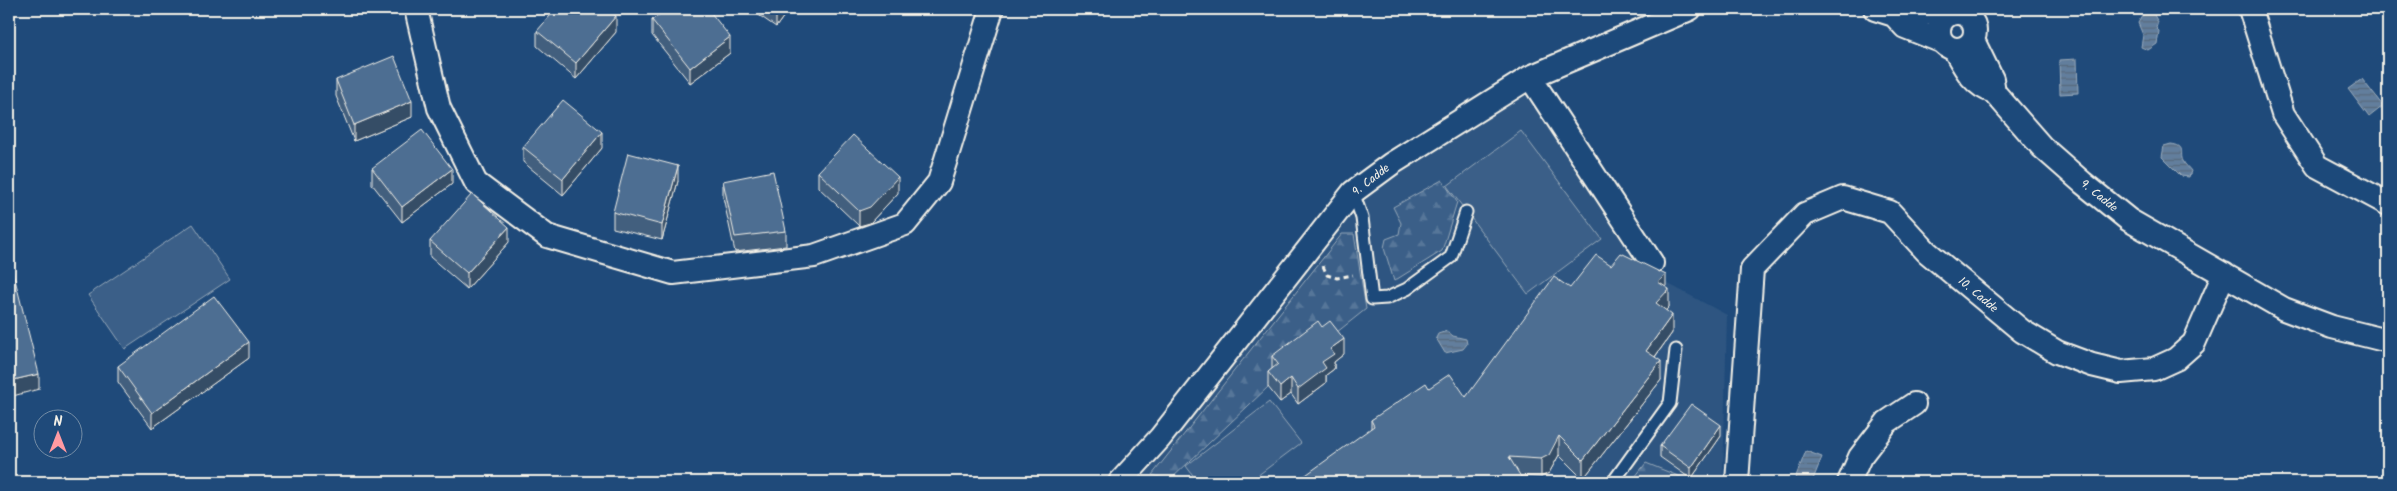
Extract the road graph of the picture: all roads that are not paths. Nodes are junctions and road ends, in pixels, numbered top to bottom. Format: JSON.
{"nodes":[{"id":1,"x":416,"y":9,"type":"edge"},
{"id":2,"x":992,"y":9,"type":"edge"},
{"id":3,"x":1690,"y":9,"type":"edge"},
{"id":4,"x":2250,"y":9,"type":"edge"},
{"id":5,"x":1884,"y":12,"type":"edge"},
{"id":6,"x":1952,"y":13,"type":"edge"},
{"id":7,"x":1965,"y":33,"type":"edge"},
{"id":8,"x":1530,"y":78,"type":"junction"},
{"id":9,"x":1353,"y":192,"type":"junction"},
{"id":10,"x":2388,"y":204,"type":"edge"},
{"id":11,"x":1466,"y":212,"type":"dead end"},
{"id":12,"x":1652,"y":263,"type":"dead end"},
{"id":13,"x":2224,"y":274,"type":"junction"},
{"id":14,"x":2388,"y":341,"type":"edge"},
{"id":15,"x":1676,"y":350,"type":"dead end"},
{"id":16,"x":1914,"y":404,"type":"dead end"},
{"id":17,"x":1120,"y":482,"type":"edge"},
{"id":18,"x":1614,"y":482,"type":"edge"},
{"id":19,"x":1737,"y":482,"type":"edge"},
{"id":20,"x":1849,"y":482,"type":"edge"}],
"edges":[{"from":1,"to":2,"type":"street"},
{"from":3,"to":8,"type":"street","name":"9. Cadde"},
{"from":4,"to":10,"type":"street"},
{"from":5,"to":6,"type":"street"},
{"from":5,"to":7,"type":"street"},
{"from":6,"to":7,"type":"street"},
{"from":6,"to":7,"type":"street"},
{"from":7,"to":13,"type":"street","name":"9. Cadde"},
{"from":8,"to":9,"type":"street","name":"9. Cadde"},
{"from":8,"to":12,"type":"street"},
{"from":9,"to":11,"type":"lane"},
{"from":9,"to":17,"type":"street","name":"9. Cadde"},
{"from":13,"to":14,"type":"street"},
{"from":13,"to":19,"type":"street","name":"10. Cadde"},
{"from":15,"to":18,"type":"lane"},
{"from":16,"to":20,"type":"street"}]}
